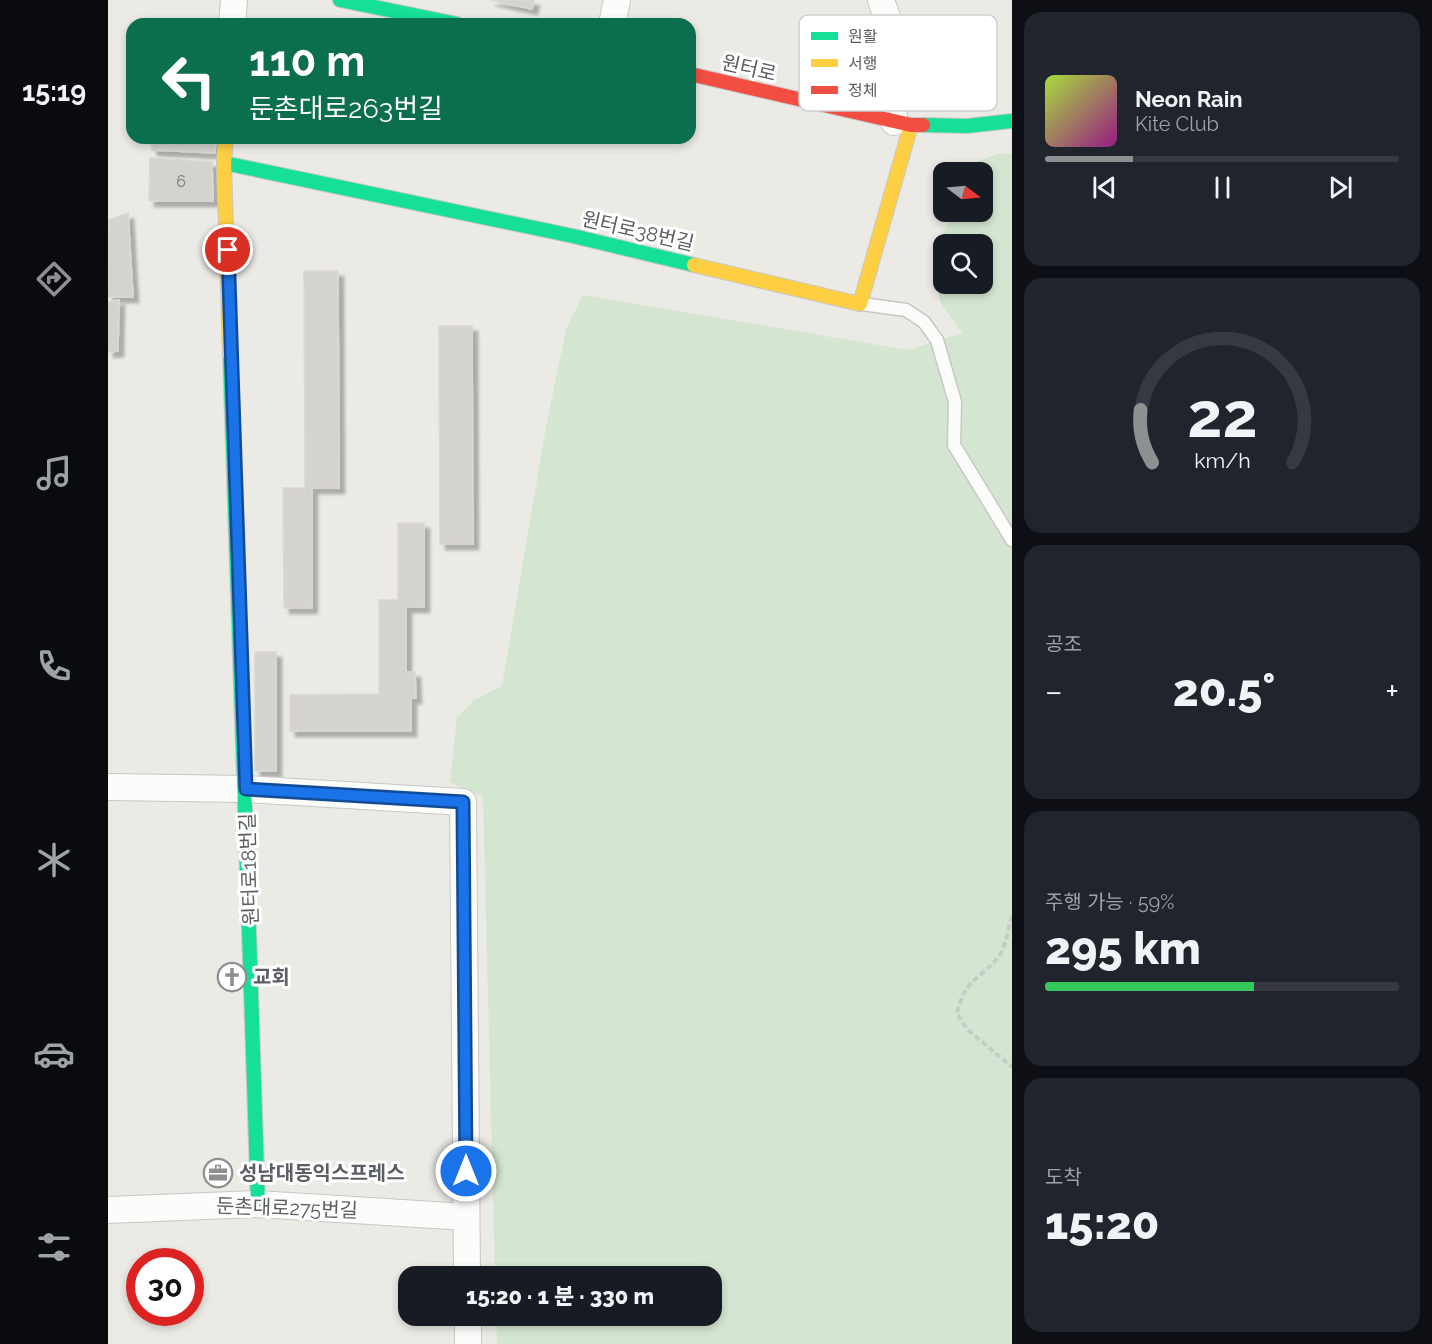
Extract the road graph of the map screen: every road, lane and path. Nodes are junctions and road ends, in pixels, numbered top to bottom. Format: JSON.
{"nodes":[{"id":1,"x":234,"y":0,"type":"edge"},
{"id":2,"x":340,"y":0,"type":"edge"},
{"id":3,"x":617,"y":0,"type":"edge"},
{"id":4,"x":881,"y":0,"type":"edge"},
{"id":5,"x":886,"y":15,"type":"edge"},
{"id":6,"x":232,"y":18,"type":"edge"},
{"id":7,"x":428,"y":18,"type":"edge"},
{"id":8,"x":613,"y":18,"type":"edge"},
{"id":9,"x":696,"y":75,"type":"edge"},
{"id":10,"x":799,"y":99,"type":"edge"},
{"id":11,"x":850,"y":111,"type":"edge"},
{"id":12,"x":901,"y":111,"type":"edge"},
{"id":13,"x":1012,"y":121,"type":"edge"},
{"id":14,"x":902,"y":123,"type":"junction"},
{"id":15,"x":226,"y":144,"type":"edge"},
{"id":16,"x":224,"y":163,"type":"junction"},
{"id":17,"x":860,"y":304,"type":"junction"},
{"id":18,"x":1012,"y":540,"type":"edge"},
{"id":19,"x":108,"y":787,"type":"edge"},
{"id":20,"x":246,"y":789,"type":"junction"},
{"id":21,"x":1012,"y":916,"type":"edge"},
{"id":22,"x":1012,"y":1067,"type":"edge"},
{"id":23,"x":258,"y":1204,"type":"junction"},
{"id":24,"x":108,"y":1210,"type":"edge"},
{"id":25,"x":466,"y":1217,"type":"junction"},
{"id":26,"x":467,"y":1266,"type":"edge"},
{"id":27,"x":468,"y":1326,"type":"edge"},
{"id":28,"x":468,"y":1344,"type":"edge"}],
"edges":[{"from":1,"to":6,"type":"street"},
{"from":2,"to":7,"type":"street"},
{"from":3,"to":8,"type":"street"},
{"from":4,"to":5,"type":"street"},
{"from":9,"to":10,"type":"street","name":"원터로"},
{"from":11,"to":14,"type":"street","name":"원터로"},
{"from":12,"to":14,"type":"street"},
{"from":13,"to":14,"type":"street","name":"원터로"},
{"from":14,"to":17,"type":"street"},
{"from":15,"to":16,"type":"street","name":"원터로18번길"},
{"from":16,"to":17,"type":"street","name":"원터로38번길"},
{"from":16,"to":20,"type":"street","name":"원터로18번길"},
{"from":17,"to":18,"type":"lane"},
{"from":19,"to":20,"type":"street"},
{"from":20,"to":23,"type":"street","name":"원터로18번길"},
{"from":20,"to":25,"type":"street"},
{"from":21,"to":22,"type":"path"},
{"from":23,"to":24,"type":"street","name":"둔촌대로275번길"},
{"from":23,"to":25,"type":"street","name":"둔촌대로275번길"},
{"from":25,"to":26,"type":"street"},
{"from":27,"to":28,"type":"street"}]}
